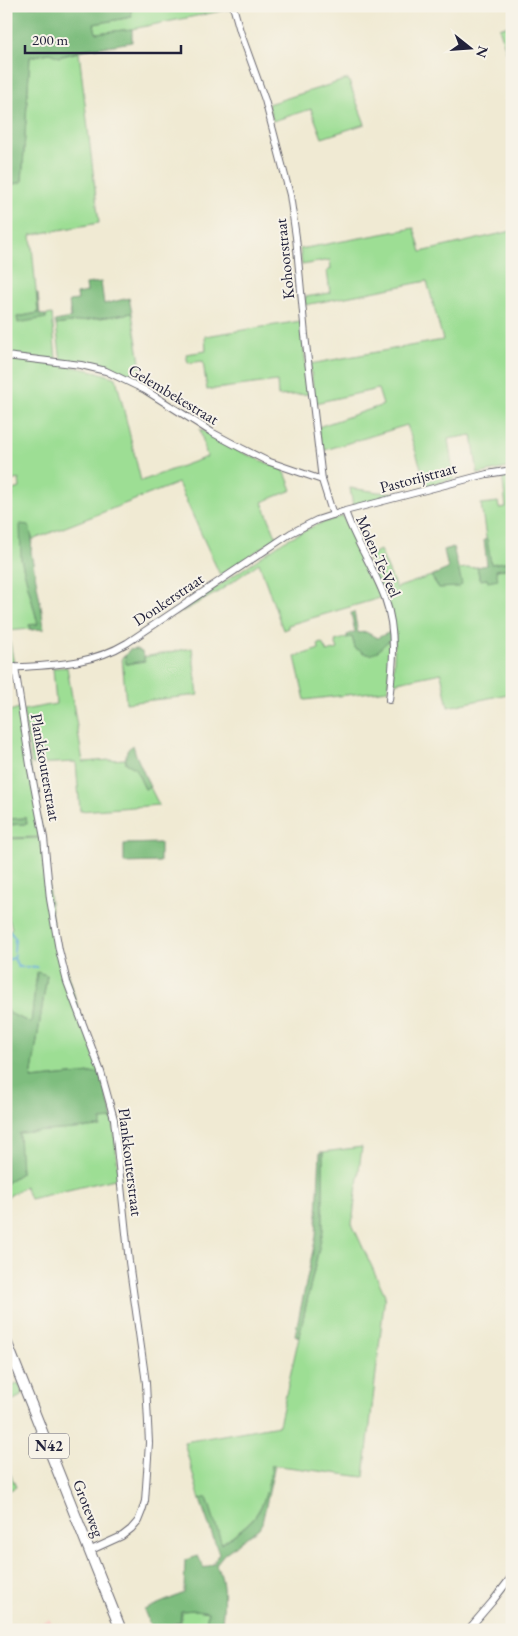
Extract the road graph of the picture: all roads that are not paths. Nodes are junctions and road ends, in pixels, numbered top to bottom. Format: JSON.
{"nodes":[{"id":1,"x":233,"y":6,"type":"edge"},
{"id":2,"x":6,"y":356,"type":"edge"},
{"id":3,"x":512,"y":470,"type":"edge"},
{"id":4,"x":322,"y":480,"type":"junction"},
{"id":5,"x":344,"y":511,"type":"junction"},
{"id":6,"x":333,"y":514,"type":"junction"},
{"id":7,"x":15,"y":667,"type":"junction"},
{"id":8,"x":6,"y":668,"type":"edge"},
{"id":9,"x":389,"y":700,"type":"dead end"},
{"id":10,"x":6,"y":1341,"type":"edge"},
{"id":11,"x":89,"y":1551,"type":"junction"},
{"id":12,"x":512,"y":1576,"type":"edge"},
{"id":13,"x":121,"y":1630,"type":"edge"},
{"id":14,"x":468,"y":1630,"type":"edge"}],
"edges":[{"from":1,"to":4,"type":"street","name":"Kohoorstraat"},
{"from":2,"to":4,"type":"street","name":"Gelembekestraat"},
{"from":3,"to":5,"type":"street","name":"Pastorijstraat"},
{"from":4,"to":6,"type":"street","name":"Kohoorstraat"},
{"from":5,"to":6,"type":"street","name":"Pastorijstraat"},
{"from":5,"to":9,"type":"street","name":"Molen-Te-Veel"},
{"from":6,"to":7,"type":"street","name":"Donkerstraat"},
{"from":7,"to":8,"type":"street","name":"Donkerstraat"},
{"from":7,"to":11,"type":"street","name":"Plankkouterstraat"},
{"from":10,"to":11,"type":"main road","name":"Groteweg","number":"N42"},
{"from":11,"to":13,"type":"main road","name":"Groteweg","number":"N42"},
{"from":12,"to":14,"type":"street"}]}
